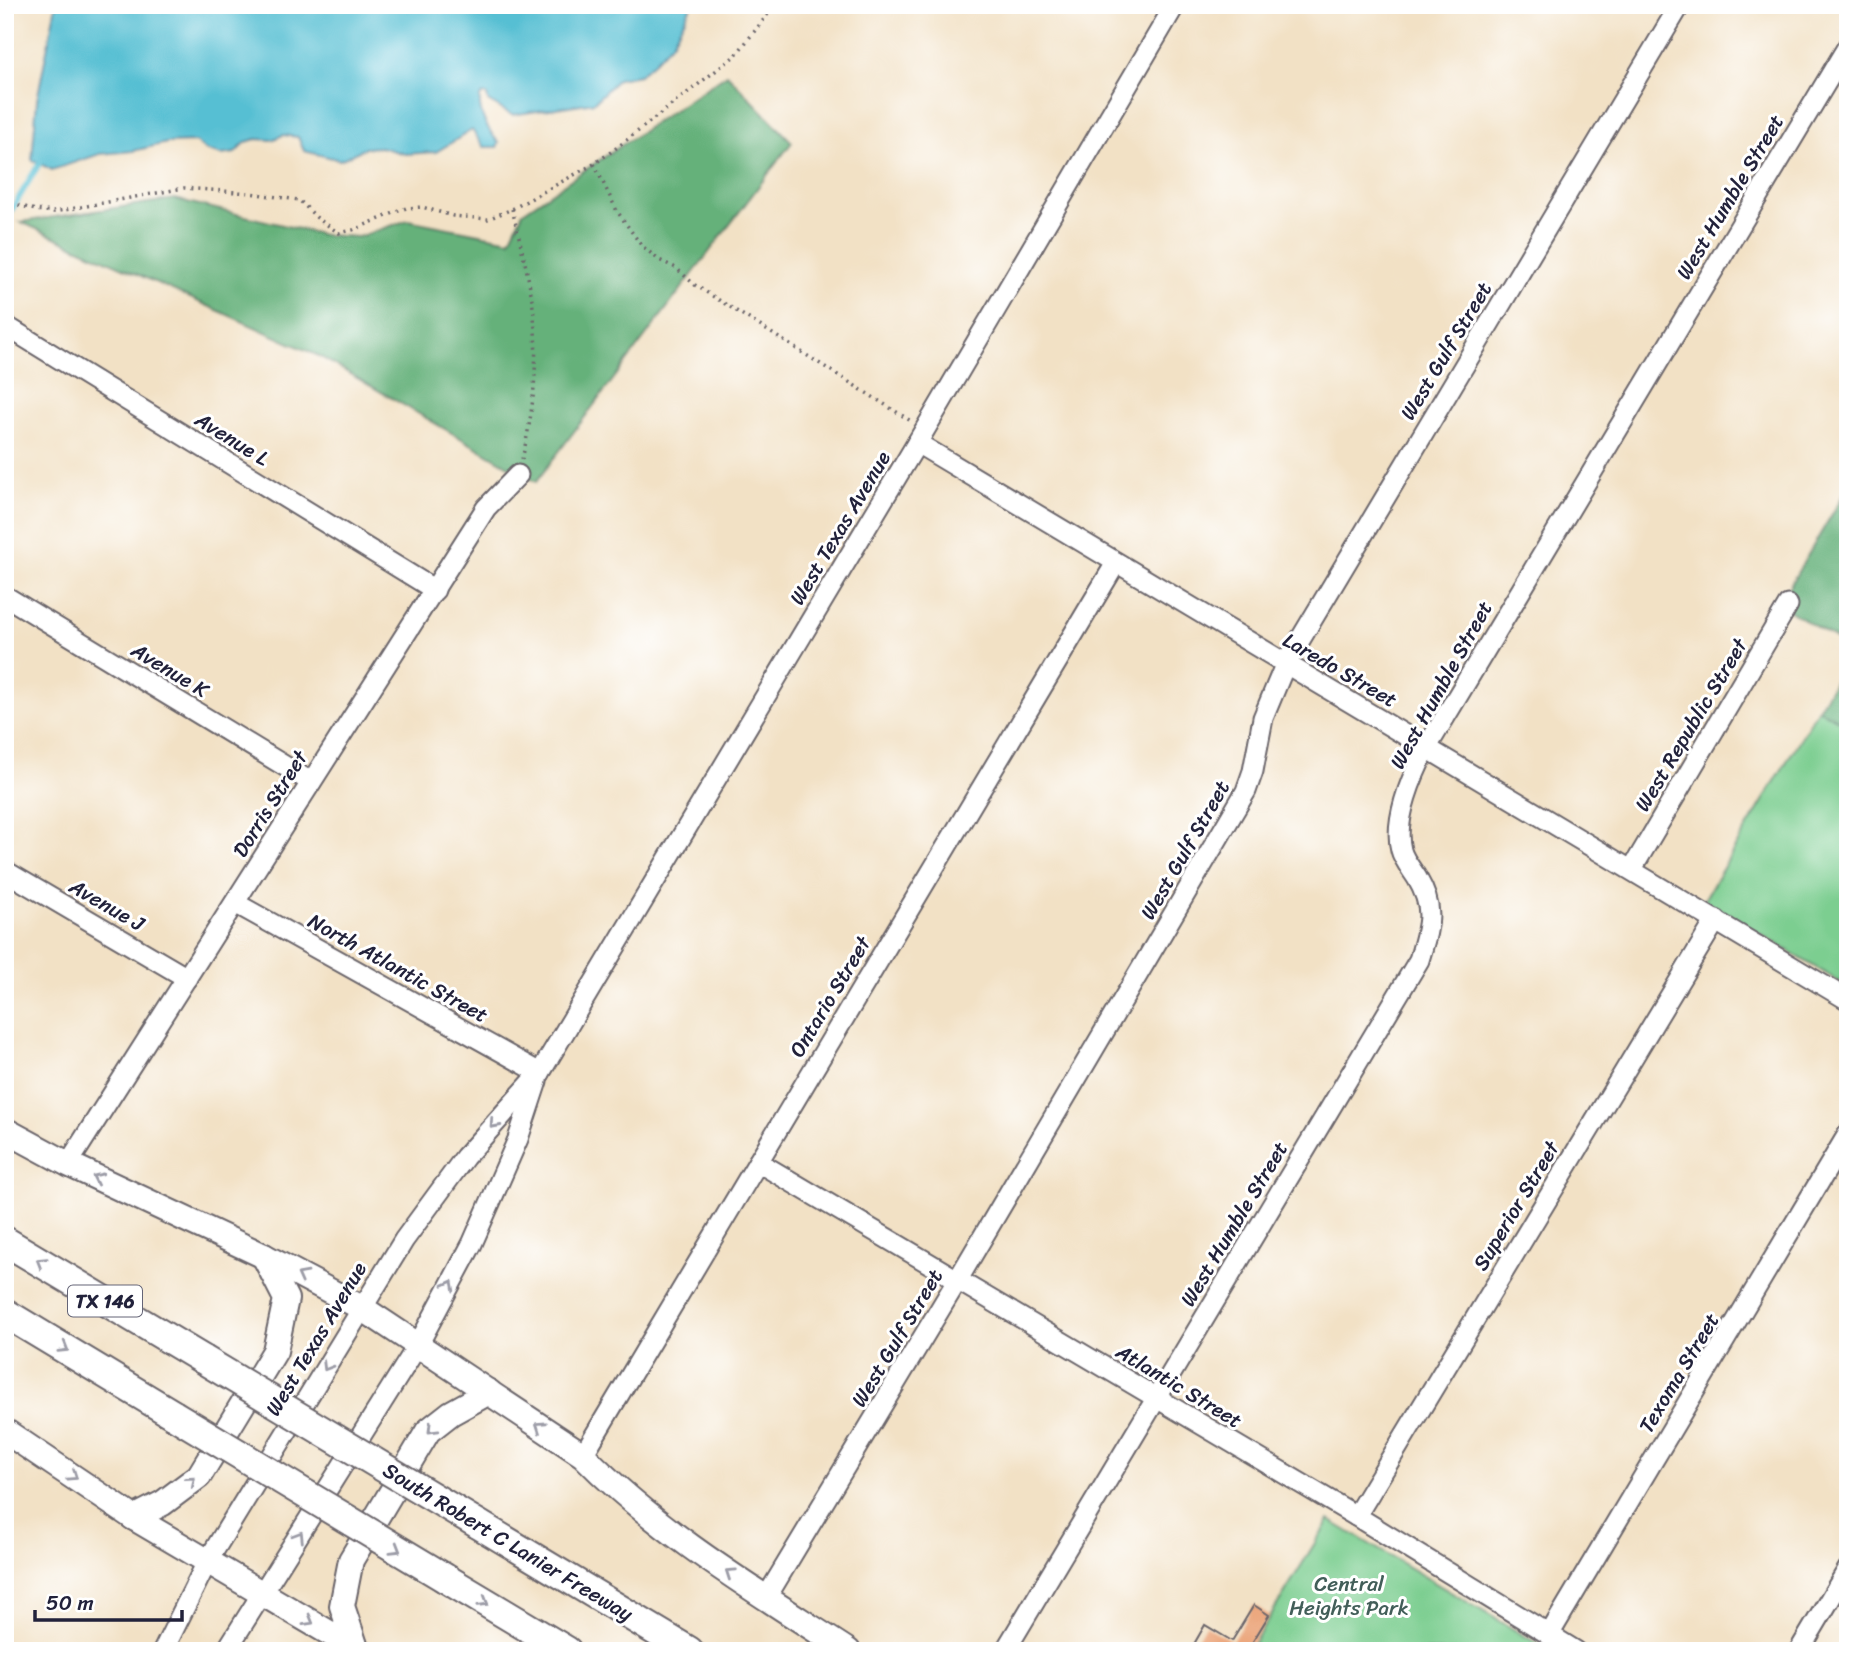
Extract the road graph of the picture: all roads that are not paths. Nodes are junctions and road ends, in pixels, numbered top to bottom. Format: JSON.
{"nodes":[{"id":1,"x":1175,"y":5,"type":"edge"},
{"id":2,"x":1680,"y":5,"type":"edge"},
{"id":3,"x":1848,"y":46,"type":"edge"},
{"id":4,"x":6,"y":326,"type":"edge"},
{"id":5,"x":921,"y":436,"type":"junction"},
{"id":6,"x":518,"y":475,"type":"road end"},
{"id":7,"x":1116,"y":563,"type":"junction"},
{"id":8,"x":435,"y":590,"type":"junction"},
{"id":9,"x":5,"y":596,"type":"edge"},
{"id":10,"x":1788,"y":605,"type":"dead end"},
{"id":11,"x":1285,"y":665,"type":"junction"},
{"id":12,"x":1427,"y":747,"type":"junction"},
{"id":13,"x":311,"y":782,"type":"junction"},
{"id":14,"x":1632,"y":869,"type":"junction"},
{"id":15,"x":5,"y":871,"type":"edge"},
{"id":16,"x":235,"y":903,"type":"junction"},
{"id":17,"x":1716,"y":920,"type":"junction"},
{"id":18,"x":187,"y":978,"type":"junction"},
{"id":19,"x":1848,"y":1000,"type":"edge"},
{"id":20,"x":540,"y":1073,"type":"junction"},
{"id":21,"x":5,"y":1130,"type":"edge"},
{"id":22,"x":1848,"y":1134,"type":"edge"},
{"id":23,"x":758,"y":1162,"type":"junction"},
{"id":24,"x":68,"y":1164,"type":"junction"},
{"id":25,"x":5,"y":1241,"type":"edge"},
{"id":26,"x":264,"y":1256,"type":"junction"},
{"id":27,"x":957,"y":1281,"type":"junction"},
{"id":28,"x":362,"y":1308,"type":"junction"},
{"id":29,"x":5,"y":1313,"type":"edge"},
{"id":30,"x":418,"y":1345,"type":"junction"},
{"id":31,"x":489,"y":1392,"type":"junction"},
{"id":32,"x":1155,"y":1399,"type":"junction"},
{"id":33,"x":5,"y":1431,"type":"edge"},
{"id":34,"x":583,"y":1455,"type":"junction"},
{"id":35,"x":1356,"y":1516,"type":"junction"},
{"id":36,"x":134,"y":1518,"type":"junction"},
{"id":37,"x":207,"y":1562,"type":"junction"},
{"id":38,"x":1848,"y":1569,"type":"edge"},
{"id":39,"x":590,"y":1592,"type":"junction"},
{"id":40,"x":263,"y":1594,"type":"junction"},
{"id":41,"x":766,"y":1598,"type":"junction"},
{"id":42,"x":523,"y":1625,"type":"junction"},
{"id":43,"x":1549,"y":1635,"type":"junction"},
{"id":44,"x":358,"y":1649,"type":"edge"},
{"id":45,"x":163,"y":1651,"type":"edge"},
{"id":46,"x":226,"y":1651,"type":"edge"},
{"id":47,"x":550,"y":1651,"type":"edge"},
{"id":48,"x":567,"y":1651,"type":"edge"},
{"id":49,"x":689,"y":1651,"type":"edge"},
{"id":50,"x":705,"y":1651,"type":"edge"},
{"id":51,"x":848,"y":1651,"type":"edge"},
{"id":52,"x":1005,"y":1651,"type":"edge"},
{"id":53,"x":1576,"y":1651,"type":"edge"},
{"id":54,"x":1799,"y":1651,"type":"edge"}],
"edges":[{"from":1,"to":5,"type":"street","name":"West Texas Avenue"},
{"from":2,"to":11,"type":"street","name":"West Gulf Street"},
{"from":3,"to":12,"type":"street","name":"West Humble Street"},
{"from":4,"to":8,"type":"street","name":"Avenue L"},
{"from":5,"to":7,"type":"street","name":"Laredo Street"},
{"from":5,"to":20,"type":"street","name":"West Texas Avenue"},
{"from":6,"to":8,"type":"street","name":"Dorris Street"},
{"from":7,"to":11,"type":"street","name":"Laredo Street"},
{"from":7,"to":23,"type":"street","name":"Ontario Street"},
{"from":8,"to":13,"type":"street","name":"Dorris Street"},
{"from":9,"to":13,"type":"street","name":"Avenue K"},
{"from":10,"to":14,"type":"street","name":"West Republic Street"},
{"from":11,"to":12,"type":"street","name":"Laredo Street"},
{"from":11,"to":27,"type":"street","name":"West Gulf Street"},
{"from":12,"to":14,"type":"street","name":"Laredo Street"},
{"from":12,"to":32,"type":"street","name":"West Humble Street"},
{"from":13,"to":16,"type":"street","name":"Dorris Street"},
{"from":14,"to":17,"type":"street","name":"Laredo Street"},
{"from":15,"to":18,"type":"street","name":"Avenue J"},
{"from":16,"to":18,"type":"street","name":"Dorris Street"},
{"from":16,"to":20,"type":"street","name":"North Atlantic Street"},
{"from":17,"to":19,"type":"street","name":"Laredo Street"},
{"from":17,"to":35,"type":"street","name":"Superior Street"},
{"from":18,"to":24,"type":"street","name":"Dorris Street"},
{"from":20,"to":28,"type":"street","name":"West Texas Avenue","one_way":true},
{"from":30,"to":20,"type":"street","name":"West Texas Avenue","one_way":true},
{"from":21,"to":24,"type":"main road"},
{"from":22,"to":43,"type":"street","name":"Texoma Street"},
{"from":23,"to":27,"type":"street","name":"Atlantic Street"},
{"from":23,"to":34,"type":"street","name":"Ontario Street"},
{"from":26,"to":24,"type":"main road","one_way":true},
{"from":39,"to":25,"type":"highway","name":"South Robert C Lanier Freeway","number":"TX 146","one_way":true,"bridge":true},
{"from":28,"to":26,"type":"main road","one_way":true},
{"from":36,"to":26,"type":"main road","one_way":true},
{"from":27,"to":32,"type":"street","name":"Atlantic Street"},
{"from":27,"to":41,"type":"street","name":"West Gulf Street"},
{"from":28,"to":30,"type":"main road"},
{"from":28,"to":37,"type":"street","name":"West Texas Avenue","one_way":true},
{"from":29,"to":42,"type":"highway","number":"TX 146","one_way":true,"bridge":true},
{"from":30,"to":31,"type":"main road"},
{"from":40,"to":30,"type":"street","name":"West Texas Avenue","one_way":true},
{"from":34,"to":31,"type":"main road","one_way":true},
{"from":31,"to":44,"type":"main road","one_way":true},
{"from":32,"to":35,"type":"street","name":"Atlantic Street"},
{"from":32,"to":52,"type":"street","name":"West Humble Street"},
{"from":33,"to":36,"type":"main road","one_way":true},
{"from":41,"to":34,"type":"main road","one_way":true},
{"from":35,"to":43,"type":"street","name":"Atlantic Street"},
{"from":36,"to":37,"type":"main road"},
{"from":37,"to":40,"type":"main road"},
{"from":37,"to":45,"type":"street","name":"West Texas Avenue"},
{"from":38,"to":54,"type":"street"},
{"from":39,"to":49,"type":"highway","name":"South Robert C Lanier Freeway","number":"TX 146"},
{"from":39,"to":50,"type":"highway"},
{"from":40,"to":44,"type":"main road","one_way":true},
{"from":40,"to":46,"type":"street","name":"West Texas Avenue"},
{"from":41,"to":51,"type":"main road"},
{"from":42,"to":47,"type":"highway"},
{"from":42,"to":48,"type":"highway","number":"TX 146"},
{"from":43,"to":53,"type":"street","name":"Atlantic Street"}]}
